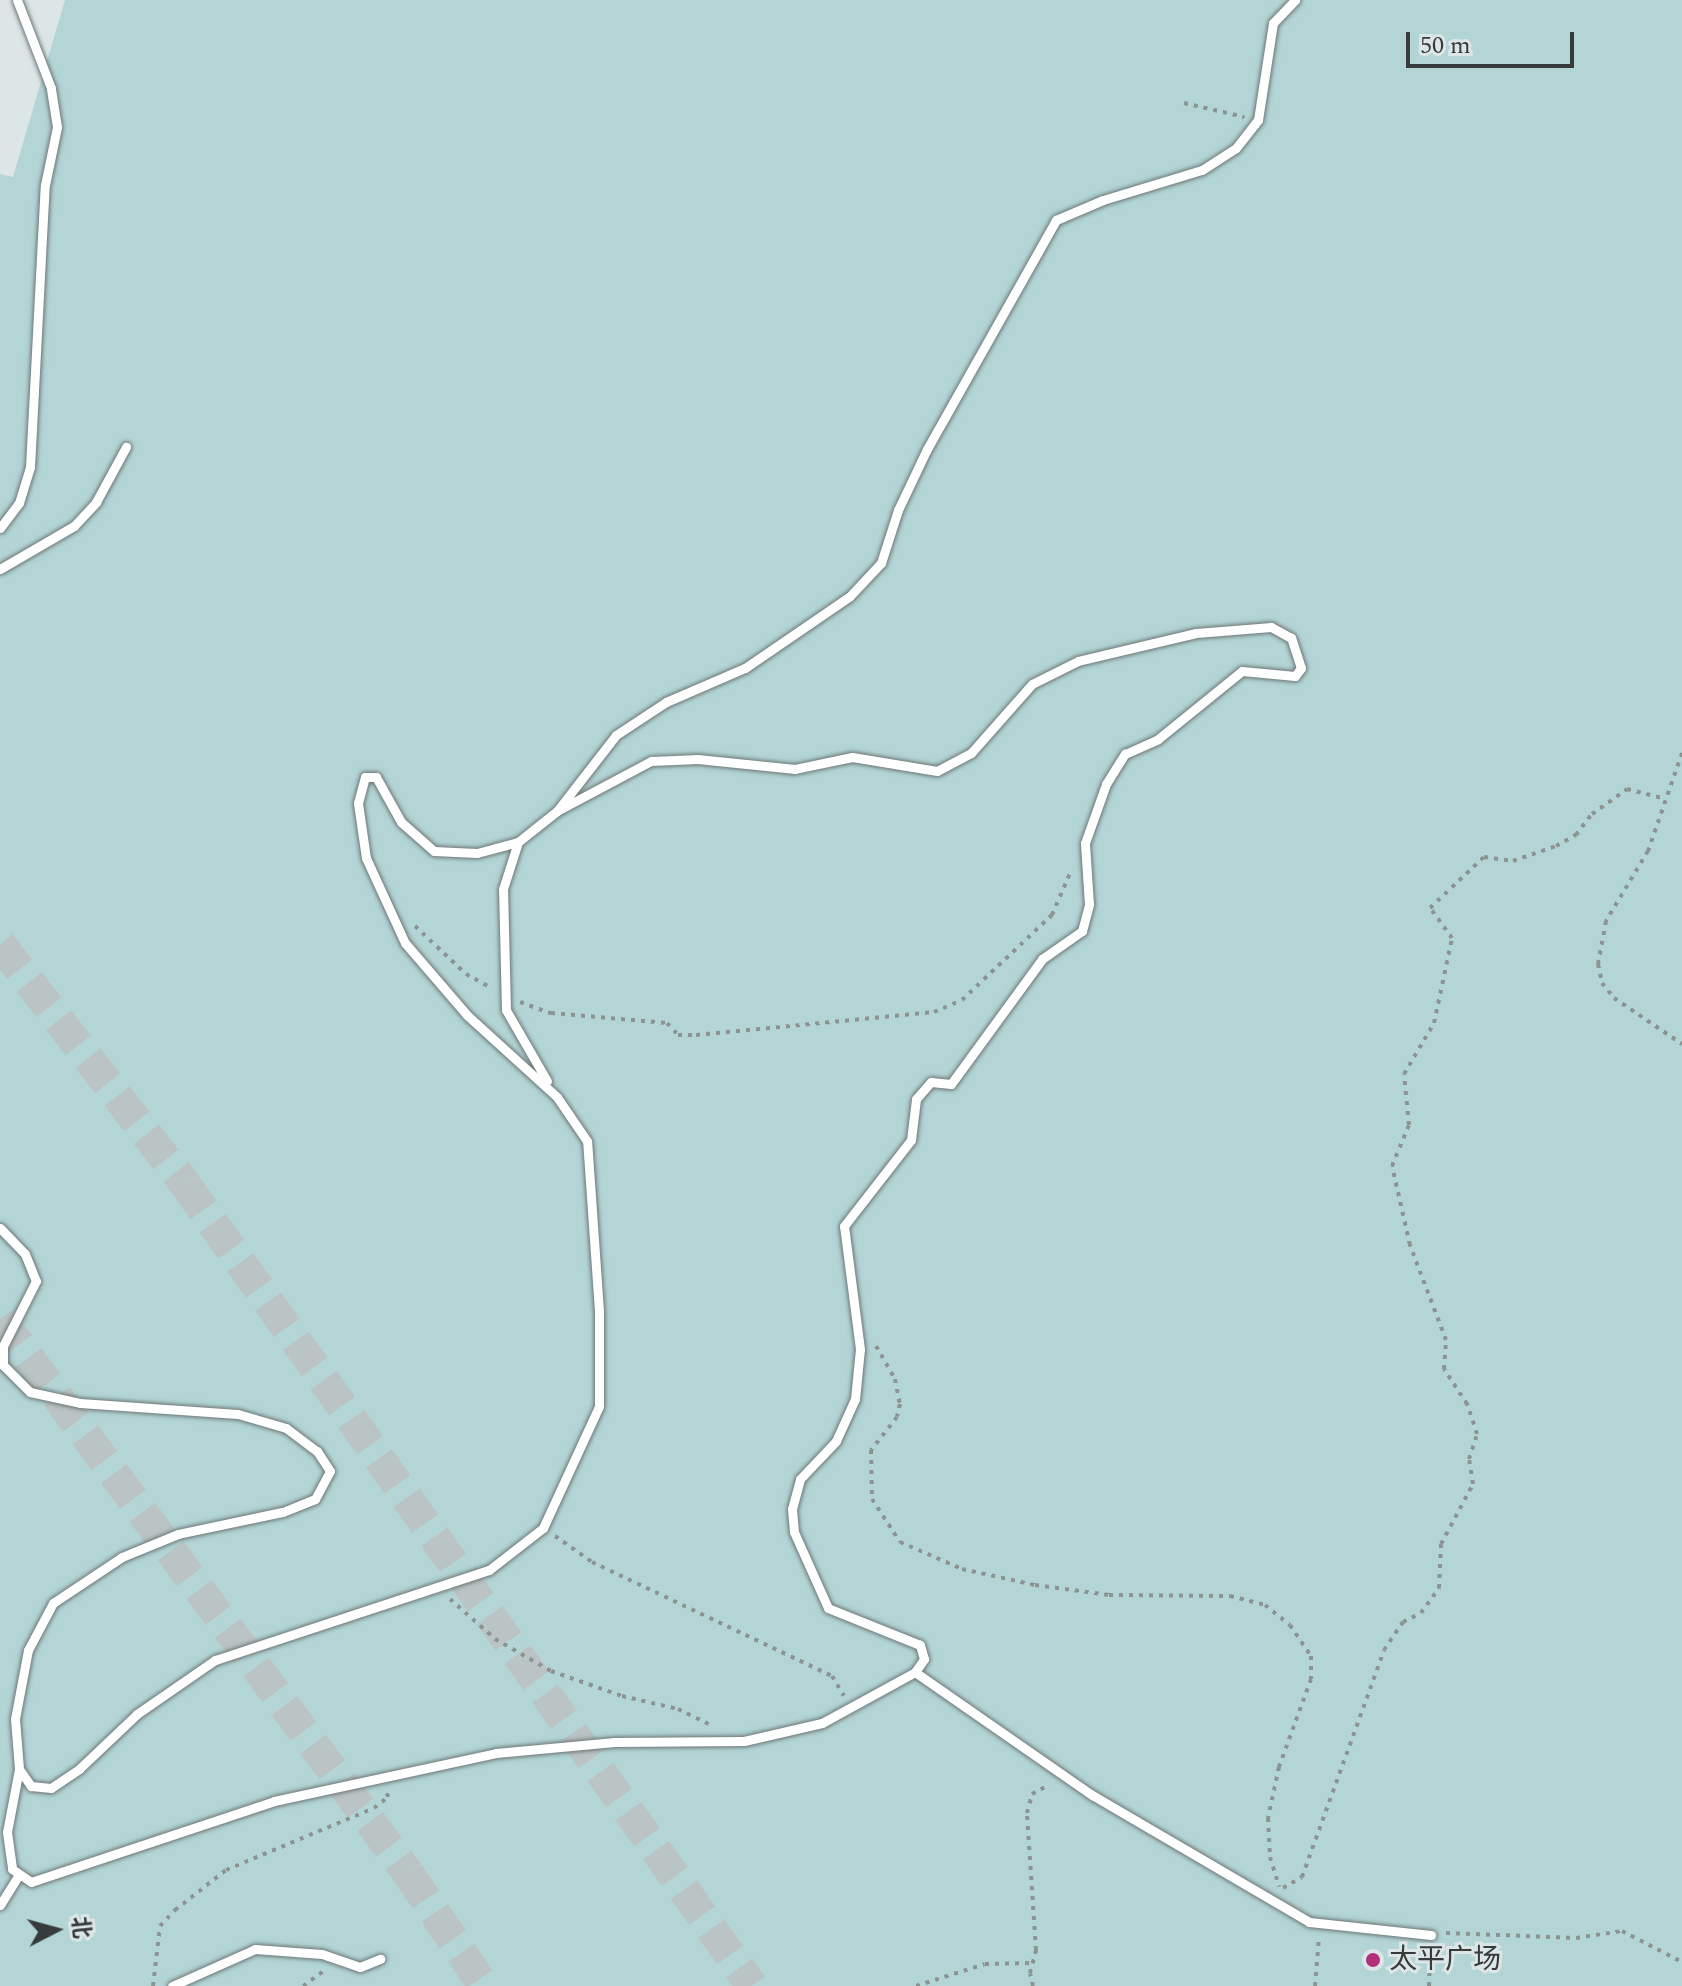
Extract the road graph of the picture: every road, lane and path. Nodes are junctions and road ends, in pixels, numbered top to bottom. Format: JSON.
{"nodes":[{"id":1,"x":17,"y":0,"type":"edge"},
{"id":2,"x":1295,"y":0,"type":"edge"},
{"id":3,"x":1184,"y":103,"type":"dead end"},
{"id":4,"x":1258,"y":120,"type":"junction"},
{"id":5,"x":126,"y":447,"type":"dead end"},
{"id":6,"x":0,"y":528,"type":"edge"},
{"id":7,"x":0,"y":569,"type":"edge"},
{"id":8,"x":1682,"y":753,"type":"edge"},
{"id":9,"x":1666,"y":799,"type":"junction"},
{"id":10,"x":557,"y":811,"type":"junction"},
{"id":11,"x":518,"y":842,"type":"junction"},
{"id":12,"x":1071,"y":871,"type":"dead end"},
{"id":13,"x":389,"y":910,"type":"junction"},
{"id":14,"x":505,"y":998,"type":"junction"},
{"id":15,"x":1682,"y":1044,"type":"edge"},
{"id":16,"x":557,"y":1097,"type":"junction"},
{"id":17,"x":0,"y":1228,"type":"edge"},
{"id":18,"x":875,"y":1341,"type":"dead end"},
{"id":19,"x":543,"y":1528,"type":"junction"},
{"id":20,"x":441,"y":1588,"type":"junction"},
{"id":21,"x":915,"y":1672,"type":"junction"},
{"id":22,"x":851,"y":1707,"type":"junction"},
{"id":23,"x":724,"y":1742,"type":"junction"},
{"id":24,"x":19,"y":1769,"type":"junction"},
{"id":25,"x":1064,"y":1776,"type":"junction"},
{"id":26,"x":382,"y":1779,"type":"junction"},
{"id":27,"x":19,"y":1874,"type":"junction"},
{"id":28,"x":1280,"y":1889,"type":"junction"},
{"id":29,"x":0,"y":1905,"type":"edge"},
{"id":30,"x":1284,"y":1907,"type":"junction"},
{"id":31,"x":1320,"y":1923,"type":"junction"},
{"id":32,"x":1431,"y":1935,"type":"junction"},
{"id":33,"x":380,"y":1959,"type":"dead end"},
{"id":34,"x":339,"y":1960,"type":"junction"},
{"id":35,"x":1682,"y":1962,"type":"edge"},
{"id":36,"x":1032,"y":1963,"type":"junction"},
{"id":37,"x":153,"y":1986,"type":"edge"},
{"id":38,"x":172,"y":1986,"type":"edge"},
{"id":39,"x":303,"y":1986,"type":"edge"},
{"id":40,"x":916,"y":1986,"type":"edge"},
{"id":41,"x":1033,"y":1986,"type":"edge"},
{"id":42,"x":1315,"y":1986,"type":"edge"},
{"id":43,"x":1429,"y":1986,"type":"edge"}],
"edges":[{"from":1,"to":6,"type":"lane"},
{"from":2,"to":4,"type":"lane"},
{"from":3,"to":4,"type":"path"},
{"from":4,"to":10,"type":"lane"},
{"from":5,"to":7,"type":"lane"},
{"from":8,"to":9,"type":"path"},
{"from":9,"to":15,"type":"path"},
{"from":9,"to":28,"type":"path"},
{"from":10,"to":11,"type":"lane"},
{"from":10,"to":21,"type":"lane"},
{"from":11,"to":13,"type":"lane"},
{"from":11,"to":14,"type":"lane"},
{"from":12,"to":14,"type":"path"},
{"from":13,"to":14,"type":"path"},
{"from":13,"to":16,"type":"lane"},
{"from":14,"to":16,"type":"lane"},
{"from":16,"to":19,"type":"lane"},
{"from":17,"to":24,"type":"lane"},
{"from":18,"to":28,"type":"path"},
{"from":19,"to":20,"type":"lane"},
{"from":19,"to":22,"type":"path"},
{"from":20,"to":23,"type":"path"},
{"from":20,"to":24,"type":"lane"},
{"from":21,"to":22,"type":"lane"},
{"from":21,"to":25,"type":"lane"},
{"from":22,"to":23,"type":"lane"},
{"from":23,"to":26,"type":"lane"},
{"from":24,"to":27,"type":"lane"},
{"from":25,"to":30,"type":"lane"},
{"from":25,"to":36,"type":"path"},
{"from":26,"to":27,"type":"lane"},
{"from":26,"to":37,"type":"path"},
{"from":27,"to":29,"type":"lane"},
{"from":28,"to":30,"type":"path"},
{"from":30,"to":31,"type":"lane"},
{"from":31,"to":32,"type":"lane"},
{"from":31,"to":42,"type":"path"},
{"from":32,"to":35,"type":"path"},
{"from":32,"to":43,"type":"path"},
{"from":33,"to":34,"type":"lane"},
{"from":34,"to":38,"type":"lane"},
{"from":34,"to":39,"type":"path"},
{"from":36,"to":40,"type":"path"},
{"from":36,"to":41,"type":"path"}]}
